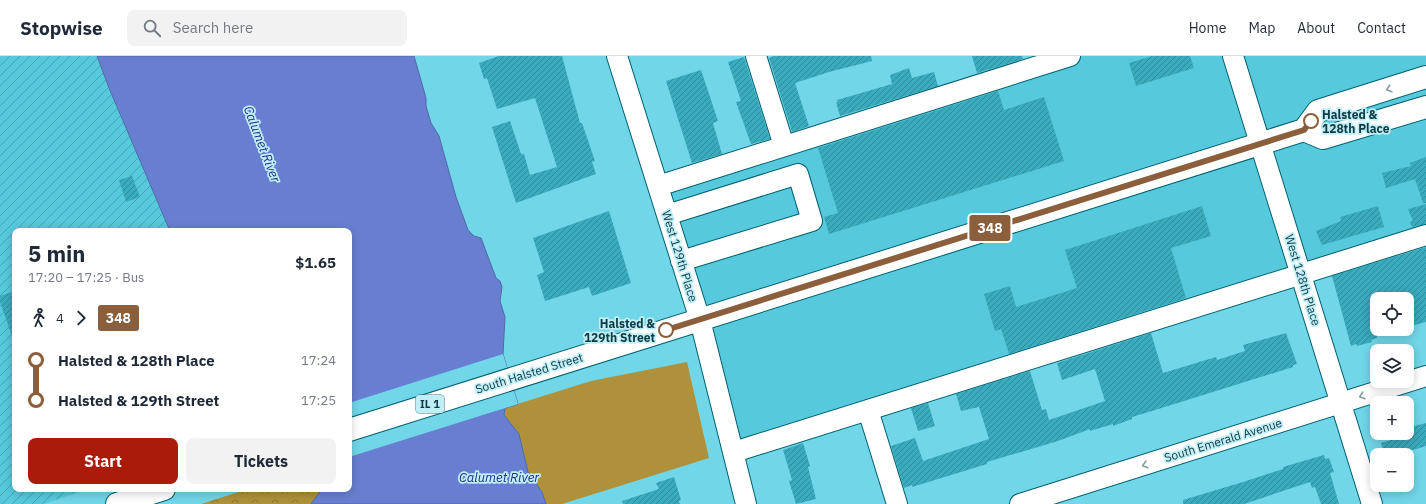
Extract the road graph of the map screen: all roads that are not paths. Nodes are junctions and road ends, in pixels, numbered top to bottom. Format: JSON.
{"nodes":[{"id":1,"x":756,"y":56,"type":"edge"},
{"id":2,"x":1070,"y":56,"type":"edge"},
{"id":3,"x":1233,"y":56,"type":"edge"},
{"id":4,"x":623,"y":58,"type":"edge"},
{"id":5,"x":1426,"y":77,"type":"edge"},
{"id":6,"x":1426,"y":107,"type":"edge"},
{"id":7,"x":1304,"y":130,"type":"junction"},
{"id":8,"x":1260,"y":143,"type":"junction"},
{"id":9,"x":784,"y":146,"type":"junction"},
{"id":10,"x":658,"y":186,"type":"junction"},
{"id":11,"x":667,"y":215,"type":"junction"},
{"id":12,"x":1426,"y":235,"type":"edge"},
{"id":13,"x":681,"y":261,"type":"junction"},
{"id":14,"x":1301,"y":274,"type":"junction"},
{"id":15,"x":700,"y":320,"type":"junction"},
{"id":16,"x":1426,"y":376,"type":"edge"},
{"id":17,"x":1341,"y":403,"type":"junction"},
{"id":18,"x":868,"y":410,"type":"junction"},
{"id":19,"x":352,"y":429,"type":"edge"},
{"id":20,"x":734,"y":452,"type":"junction"},
{"id":21,"x":155,"y":492,"type":"edge"},
{"id":22,"x":117,"y":504,"type":"edge"},
{"id":23,"x":746,"y":504,"type":"edge"},
{"id":24,"x":897,"y":504,"type":"edge"},
{"id":25,"x":1020,"y":504,"type":"edge"},
{"id":26,"x":1372,"y":504,"type":"edge"}],
"edges":[{"from":1,"to":9,"type":"street"},
{"from":2,"to":9,"type":"street"},
{"from":3,"to":8,"type":"street","name":"West 128th Place"},
{"from":4,"to":10,"type":"street","name":"West 129th Place"},
{"from":5,"to":7,"type":"main road","one_way":true},
{"from":6,"to":7,"type":"main road"},
{"from":7,"to":8,"type":"main road","name":"South Halsted Street","number":"IL 1"},
{"from":8,"to":14,"type":"street","name":"West 128th Place"},
{"from":8,"to":15,"type":"main road","name":"South Halsted Street","number":"IL 1"},
{"from":9,"to":10,"type":"street"},
{"from":10,"to":11,"type":"street","name":"West 129th Place"},
{"from":11,"to":13,"type":"street","name":"West 129th Place"},
{"from":11,"to":13,"type":"street"},
{"from":12,"to":14,"type":"street"},
{"from":13,"to":15,"type":"street","name":"West 129th Place"},
{"from":14,"to":17,"type":"street","name":"West 128th Place"},
{"from":14,"to":18,"type":"street"},
{"from":15,"to":19,"type":"main road","name":"South Halsted Street","number":"IL 1"},
{"from":15,"to":20,"type":"street","name":"West 129th Place"},
{"from":16,"to":17,"type":"street","name":"South Emerald Avenue","one_way":true},
{"from":17,"to":25,"type":"street","name":"South Emerald Avenue","one_way":true},
{"from":17,"to":26,"type":"street","name":"West 128th Place"},
{"from":18,"to":20,"type":"street"},
{"from":18,"to":24,"type":"street"},
{"from":20,"to":23,"type":"street","name":"West 129th Place"},
{"from":21,"to":22,"type":"main road"}]}
